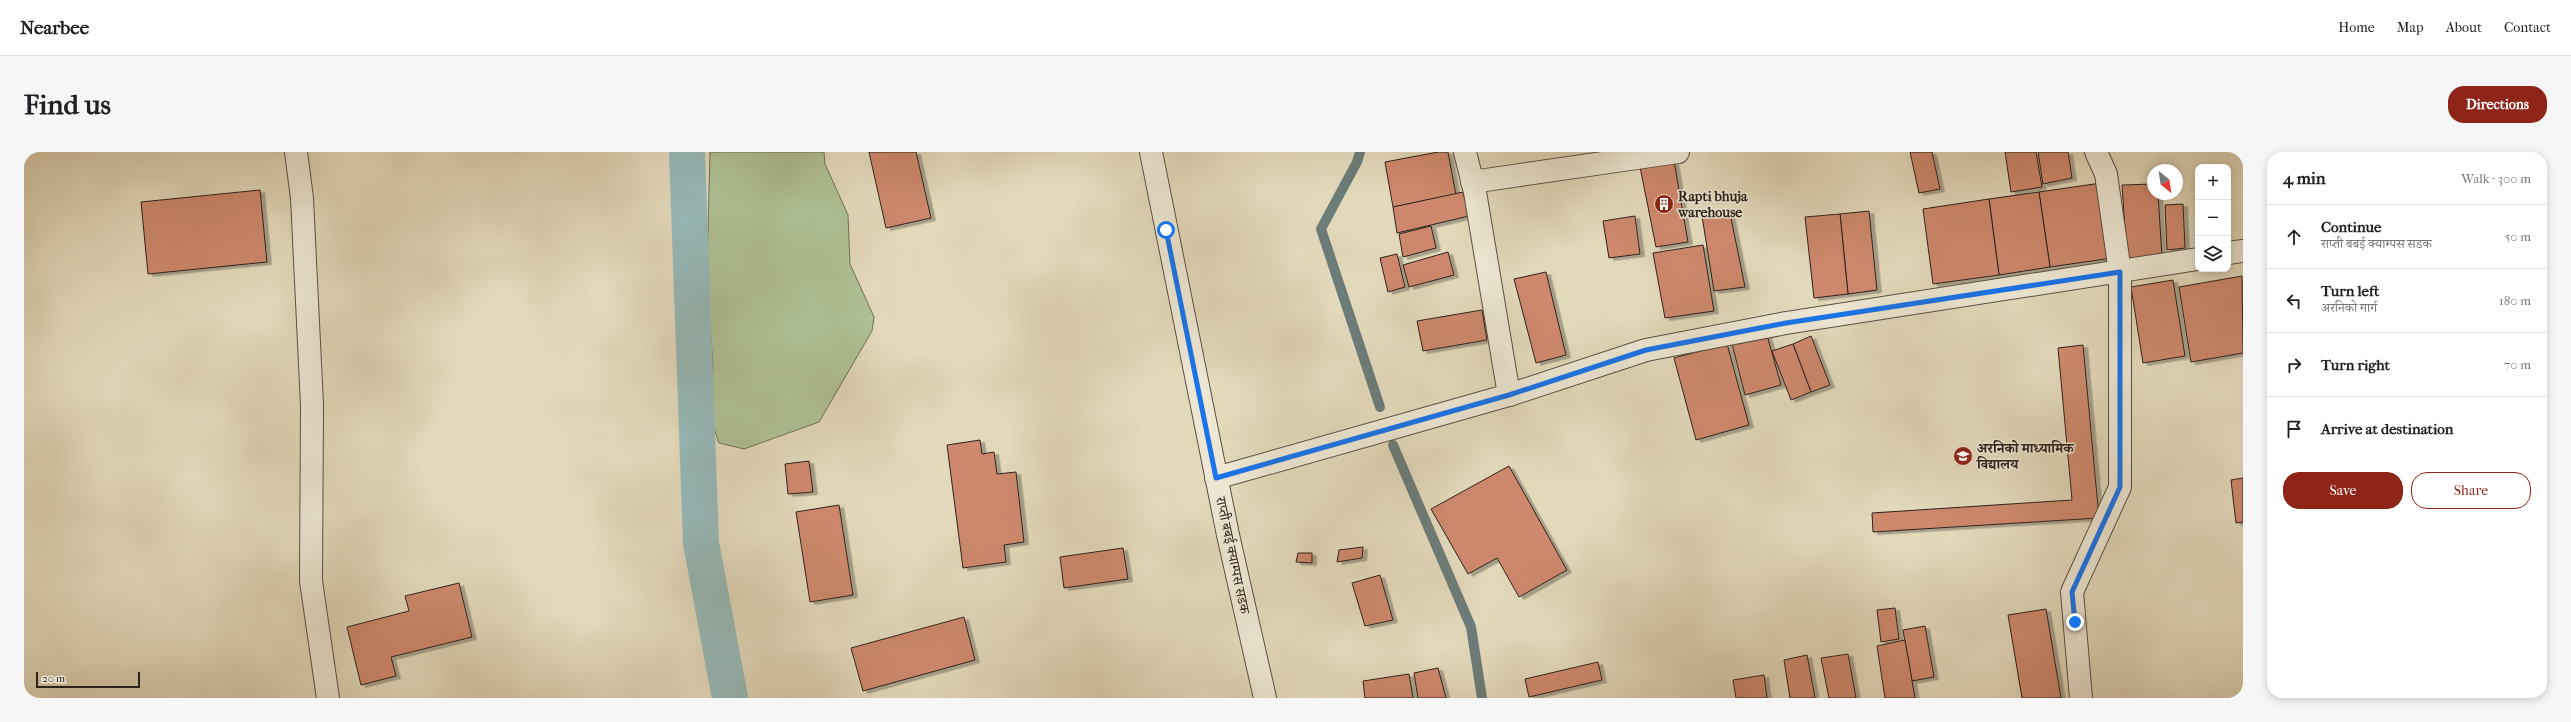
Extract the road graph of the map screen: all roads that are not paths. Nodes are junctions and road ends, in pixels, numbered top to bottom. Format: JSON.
{"nodes":[{"id":1,"x":296,"y":152,"type":"edge"},
{"id":2,"x":1151,"y":152,"type":"edge"},
{"id":3,"x":1465,"y":152,"type":"edge"},
{"id":4,"x":1678,"y":152,"type":"edge"},
{"id":5,"x":2096,"y":152,"type":"edge"},
{"id":6,"x":1472,"y":182,"type":"junction"},
{"id":7,"x":2243,"y":251,"type":"edge"},
{"id":8,"x":2231,"y":253,"type":"edge"},
{"id":9,"x":2195,"y":259,"type":"edge"},
{"id":10,"x":2120,"y":272,"type":"junction"},
{"id":11,"x":1509,"y":395,"type":"junction"},
{"id":12,"x":1216,"y":478,"type":"junction"},
{"id":13,"x":328,"y":698,"type":"edge"},
{"id":14,"x":1265,"y":698,"type":"edge"},
{"id":15,"x":2081,"y":698,"type":"edge"}],
"edges":[{"from":1,"to":13,"type":"street"},
{"from":2,"to":12,"type":"street","name":"राप्ती बबई क्याम्पस सडक"},
{"from":3,"to":6,"type":"street"},
{"from":4,"to":6,"type":"street"},
{"from":5,"to":10,"type":"street"},
{"from":6,"to":11,"type":"street"},
{"from":7,"to":8,"type":"street"},
{"from":9,"to":10,"type":"street"},
{"from":10,"to":11,"type":"street"},
{"from":10,"to":15,"type":"street"},
{"from":11,"to":12,"type":"street"},
{"from":12,"to":14,"type":"street","name":"राप्ती बबई क्याम्पस सडक"}]}
